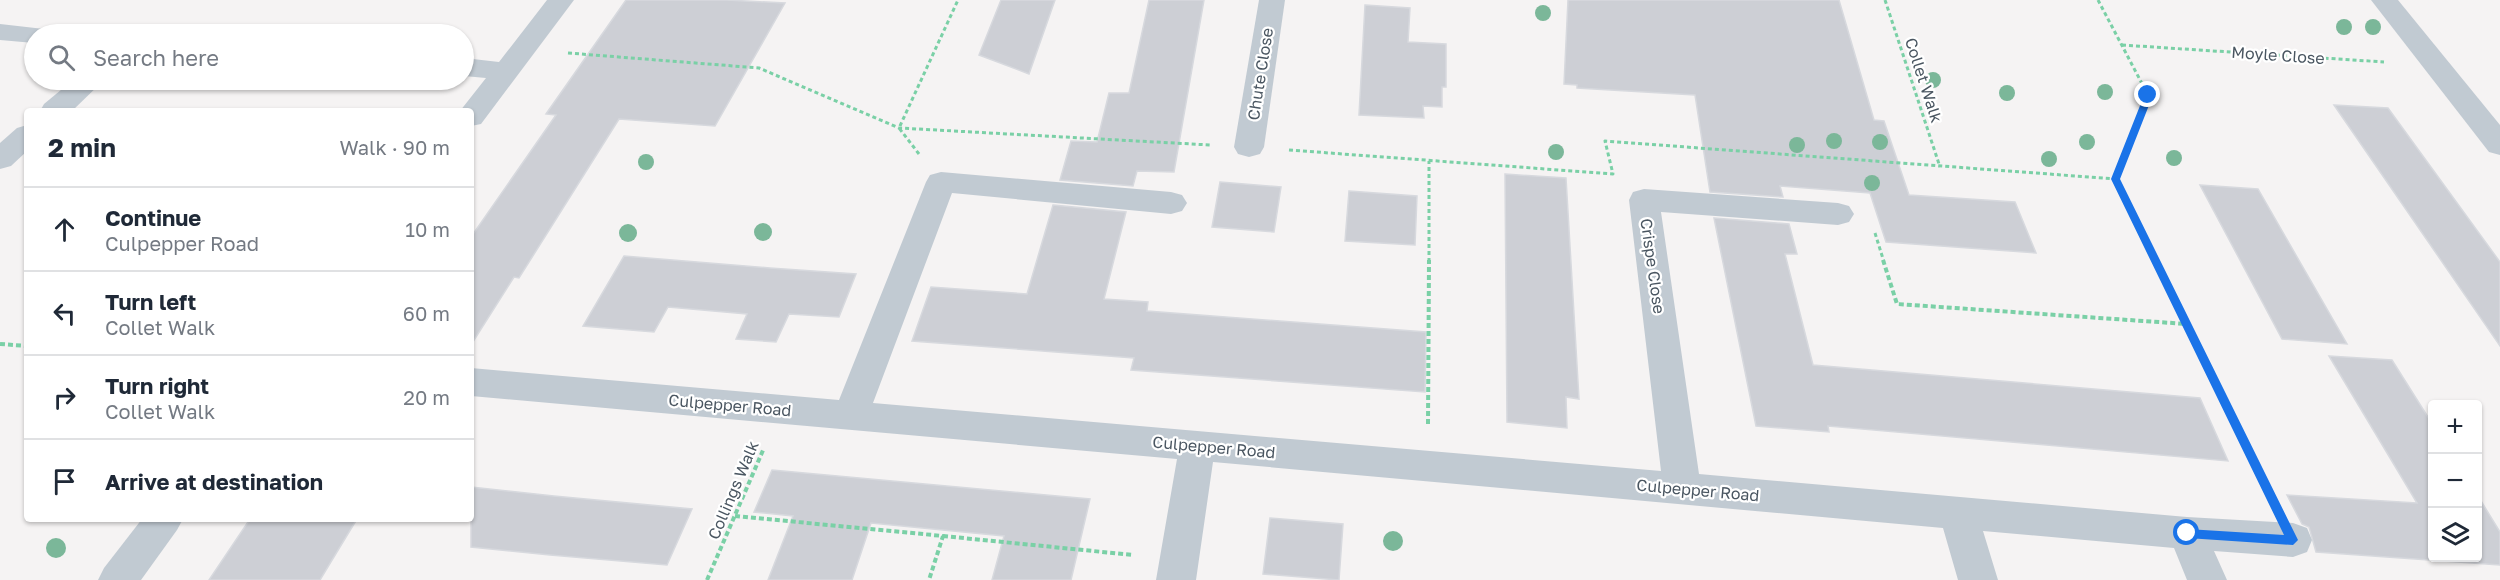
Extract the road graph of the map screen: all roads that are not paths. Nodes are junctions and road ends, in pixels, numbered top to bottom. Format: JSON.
{"nodes":[{"id":1,"x":561,"y":0,"type":"edge"},
{"id":2,"x":1272,"y":0,"type":"edge"},
{"id":3,"x":2385,"y":0,"type":"edge"},
{"id":4,"x":0,"y":32,"type":"edge"},
{"id":5,"x":24,"y":34,"type":"edge"},
{"id":6,"x":474,"y":69,"type":"edge"},
{"id":7,"x":507,"y":71,"type":"junction"},
{"id":8,"x":78,"y":90,"type":"edge"},
{"id":9,"x":57,"y":108,"type":"edge"},
{"id":10,"x":474,"y":113,"type":"edge"},
{"id":11,"x":24,"y":138,"type":"edge"},
{"id":12,"x":2500,"y":145,"type":"edge"},
{"id":13,"x":1249,"y":147,"type":"dead end"},
{"id":14,"x":0,"y":159,"type":"edge"},
{"id":15,"x":1171,"y":202,"type":"dead end"},
{"id":16,"x":1838,"y":214,"type":"road end"},
{"id":17,"x":474,"y":382,"type":"edge"},
{"id":18,"x":851,"y":414,"type":"junction"},
{"id":19,"x":1197,"y":446,"type":"junction"},
{"id":20,"x":1682,"y":488,"type":"junction"},
{"id":21,"x":1958,"y":512,"type":"junction"},
{"id":22,"x":162,"y":522,"type":"edge"},
{"id":23,"x":2187,"y":533,"type":"junction"},
{"id":24,"x":2293,"y":540,"type":"road end"},
{"id":25,"x":1177,"y":570,"type":"edge"},
{"id":26,"x":118,"y":580,"type":"edge"},
{"id":27,"x":1978,"y":580,"type":"edge"},
{"id":28,"x":2207,"y":580,"type":"edge"}],
"edges":[{"from":1,"to":7,"type":"street"},
{"from":2,"to":13,"type":"street","name":"Chute Close"},
{"from":3,"to":12,"type":"street"},
{"from":4,"to":5,"type":"street"},
{"from":6,"to":7,"type":"street"},
{"from":7,"to":10,"type":"street"},
{"from":8,"to":9,"type":"street"},
{"from":11,"to":14,"type":"street"},
{"from":15,"to":18,"type":"street"},
{"from":16,"to":20,"type":"street","name":"Crispe Close"},
{"from":17,"to":18,"type":"street","name":"Culpepper Road"},
{"from":18,"to":19,"type":"street","name":"Culpepper Road"},
{"from":19,"to":20,"type":"street","name":"Culpepper Road"},
{"from":19,"to":25,"type":"street"},
{"from":20,"to":21,"type":"street","name":"Culpepper Road"},
{"from":21,"to":23,"type":"street","name":"Culpepper Road"},
{"from":21,"to":27,"type":"street"},
{"from":22,"to":26,"type":"street"},
{"from":23,"to":24,"type":"street","name":"Culpepper Road"},
{"from":23,"to":28,"type":"street"}]}
